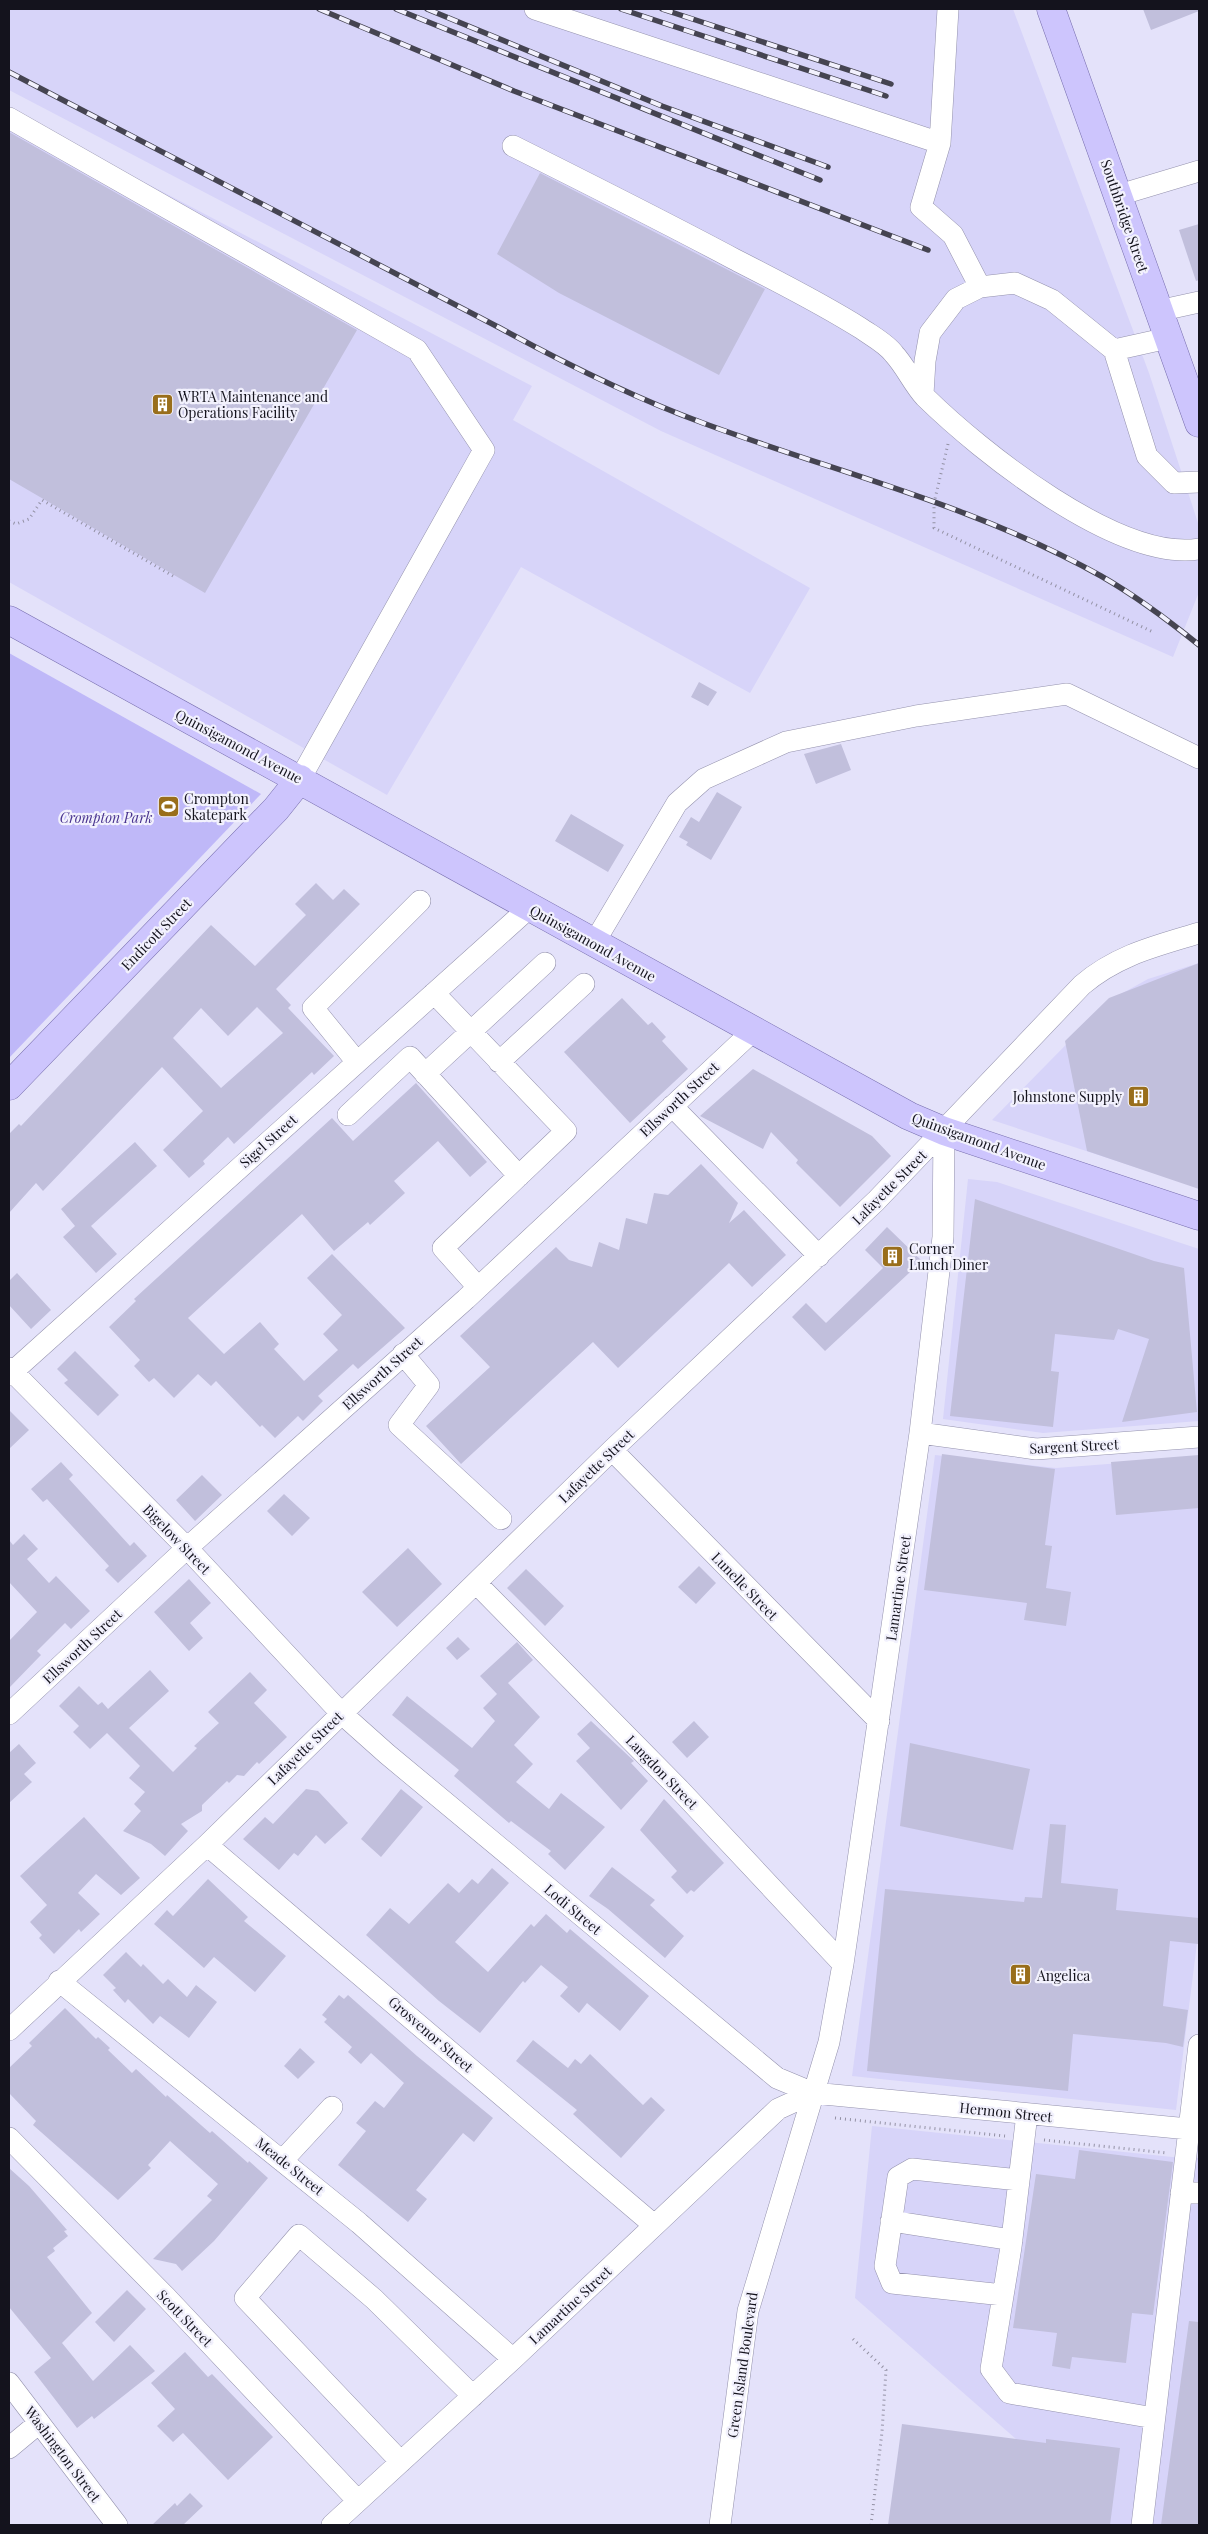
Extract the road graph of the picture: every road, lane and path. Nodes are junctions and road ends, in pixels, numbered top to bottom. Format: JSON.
{"nodes":[{"id":1,"x":535,"y":9,"type":"edge"},
{"id":2,"x":948,"y":9,"type":"edge"},
{"id":3,"x":1051,"y":9,"type":"edge"},
{"id":4,"x":9,"y":118,"type":"edge"},
{"id":5,"x":940,"y":143,"type":"junction"},
{"id":6,"x":513,"y":146,"type":"dead end"},
{"id":7,"x":1196,"y":175,"type":"edge"},
{"id":8,"x":1119,"y":195,"type":"junction"},
{"id":9,"x":980,"y":287,"type":"junction"},
{"id":10,"x":1199,"y":302,"type":"edge"},
{"id":11,"x":1158,"y":311,"type":"junction"},
{"id":12,"x":1168,"y":338,"type":"junction"},
{"id":13,"x":1114,"y":350,"type":"junction"},
{"id":14,"x":1193,"y":386,"type":"edge"},
{"id":15,"x":923,"y":394,"type":"junction"},
{"id":16,"x":1199,"y":423,"type":"edge"},
{"id":17,"x":955,"y":425,"type":"junction"},
{"id":18,"x":1199,"y":482,"type":"edge"},
{"id":19,"x":9,"y":521,"type":"edge"},
{"id":20,"x":1199,"y":550,"type":"edge"},
{"id":21,"x":173,"y":576,"type":"dead end"},
{"id":22,"x":9,"y":620,"type":"edge"},
{"id":23,"x":1153,"y":632,"type":"dead end"},
{"id":24,"x":1199,"y":758,"type":"edge"},
{"id":25,"x":300,"y":779,"type":"junction"},
{"id":26,"x":420,"y":902,"type":"dead end"},
{"id":27,"x":529,"y":908,"type":"junction"},
{"id":28,"x":1199,"y":933,"type":"edge"},
{"id":29,"x":594,"y":943,"type":"junction"},
{"id":30,"x":545,"y":963,"type":"dead end"},
{"id":31,"x":584,"y":984,"type":"dead end"},
{"id":32,"x":434,"y":993,"type":"junction"},
{"id":33,"x":753,"y":1031,"type":"junction"},
{"id":34,"x":470,"y":1033,"type":"junction"},
{"id":35,"x":357,"y":1062,"type":"junction"},
{"id":36,"x":499,"y":1062,"type":"junction"},
{"id":37,"x":425,"y":1074,"type":"junction"},
{"id":38,"x":9,"y":1086,"type":"edge"},
{"id":39,"x":672,"y":1106,"type":"junction"},
{"id":40,"x":348,"y":1115,"type":"dead end"},
{"id":41,"x":944,"y":1131,"type":"junction"},
{"id":42,"x":519,"y":1176,"type":"junction"},
{"id":43,"x":1199,"y":1216,"type":"edge"},
{"id":44,"x":819,"y":1256,"type":"junction"},
{"id":45,"x":477,"y":1286,"type":"junction"},
{"id":46,"x":403,"y":1354,"type":"junction"},
{"id":47,"x":10,"y":1372,"type":"edge"},
{"id":48,"x":920,"y":1433,"type":"junction"},
{"id":49,"x":1199,"y":1437,"type":"edge"},
{"id":50,"x":612,"y":1450,"type":"junction"},
{"id":51,"x":501,"y":1519,"type":"dead end"},
{"id":52,"x":187,"y":1548,"type":"junction"},
{"id":53,"x":477,"y":1584,"type":"junction"},
{"id":54,"x":341,"y":1713,"type":"junction"},
{"id":55,"x":9,"y":1714,"type":"edge"},
{"id":56,"x":878,"y":1721,"type":"junction"},
{"id":57,"x":206,"y":1845,"type":"junction"},
{"id":58,"x":843,"y":1964,"type":"junction"},
{"id":59,"x":59,"y":1982,"type":"junction"},
{"id":60,"x":9,"y":2030,"type":"edge"},
{"id":61,"x":829,"y":2042,"type":"joint"},
{"id":62,"x":1199,"y":2045,"type":"edge"},
{"id":63,"x":813,"y":2093,"type":"junction"},
{"id":64,"x":332,"y":2108,"type":"dead end"},
{"id":65,"x":1027,"y":2114,"type":"junction"},
{"id":66,"x":1194,"y":2130,"type":"edge"},
{"id":67,"x":9,"y":2138,"type":"edge"},
{"id":68,"x":282,"y":2161,"type":"junction"},
{"id":69,"x":1019,"y":2180,"type":"junction"},
{"id":70,"x":1190,"y":2193,"type":"edge"},
{"id":71,"x":891,"y":2221,"type":"junction"},
{"id":72,"x":654,"y":2225,"type":"junction"},
{"id":73,"x":1012,"y":2240,"type":"junction"},
{"id":74,"x":1003,"y":2296,"type":"junction"},
{"id":75,"x":853,"y":2339,"type":"dead end"},
{"id":76,"x":513,"y":2359,"type":"junction"},
{"id":77,"x":10,"y":2388,"type":"edge"},
{"id":78,"x":473,"y":2396,"type":"junction"},
{"id":79,"x":1154,"y":2418,"type":"junction"},
{"id":80,"x":39,"y":2423,"type":"junction"},
{"id":81,"x":9,"y":2448,"type":"edge"},
{"id":82,"x":401,"y":2462,"type":"junction"},
{"id":83,"x":358,"y":2501,"type":"junction"},
{"id":84,"x":117,"y":2525,"type":"edge"},
{"id":85,"x":332,"y":2525,"type":"edge"},
{"id":86,"x":720,"y":2525,"type":"edge"},
{"id":87,"x":871,"y":2525,"type":"edge"},
{"id":88,"x":1142,"y":2525,"type":"edge"}],
"edges":[{"from":1,"to":5,"type":"street"},
{"from":2,"to":5,"type":"street"},
{"from":3,"to":8,"type":"main road","name":"Southbridge Street"},
{"from":4,"to":25,"type":"street"},
{"from":5,"to":9,"type":"street"},
{"from":6,"to":15,"type":"street"},
{"from":7,"to":8,"type":"street"},
{"from":8,"to":11,"type":"main road","name":"Southbridge Street"},
{"from":9,"to":13,"type":"street"},
{"from":9,"to":15,"type":"street"},
{"from":10,"to":11,"type":"street"},
{"from":11,"to":12,"type":"main road","name":"Southbridge Street"},
{"from":12,"to":13,"type":"street"},
{"from":12,"to":14,"type":"main road","name":"Southbridge Street"},
{"from":13,"to":18,"type":"street"},
{"from":14,"to":16,"type":"main road","name":"Southbridge Street"},
{"from":15,"to":17,"type":"street"},
{"from":17,"to":20,"type":"street"},
{"from":17,"to":23,"type":"path"},
{"from":19,"to":21,"type":"path"},
{"from":22,"to":25,"type":"main road","name":"Quinsigamond Avenue"},
{"from":24,"to":29,"type":"street"},
{"from":25,"to":27,"type":"main road","name":"Quinsigamond Avenue"},
{"from":25,"to":38,"type":"main road","name":"Endicott Street"},
{"from":26,"to":35,"type":"street"},
{"from":27,"to":29,"type":"main road","name":"Quinsigamond Avenue"},
{"from":27,"to":32,"type":"street","name":"Sigel Street"},
{"from":28,"to":41,"type":"street","name":"Lafayette Street"},
{"from":29,"to":33,"type":"main road","name":"Quinsigamond Avenue"},
{"from":30,"to":34,"type":"street"},
{"from":31,"to":36,"type":"street"},
{"from":32,"to":34,"type":"street"},
{"from":32,"to":35,"type":"street","name":"Sigel Street"},
{"from":33,"to":39,"type":"street","name":"Ellsworth Street"},
{"from":33,"to":41,"type":"main road","name":"Quinsigamond Avenue"},
{"from":34,"to":36,"type":"street"},
{"from":34,"to":37,"type":"street"},
{"from":35,"to":47,"type":"street","name":"Sigel Street"},
{"from":36,"to":42,"type":"street"},
{"from":37,"to":40,"type":"street"},
{"from":37,"to":42,"type":"street"},
{"from":39,"to":44,"type":"street"},
{"from":39,"to":45,"type":"street","name":"Ellsworth Street"},
{"from":41,"to":43,"type":"main road","name":"Quinsigamond Avenue"},
{"from":41,"to":44,"type":"street","name":"Lafayette Street"},
{"from":41,"to":48,"type":"street","name":"Lamartine Street"},
{"from":42,"to":45,"type":"street"},
{"from":44,"to":50,"type":"street","name":"Lafayette Street"},
{"from":45,"to":46,"type":"street","name":"Ellsworth Street"},
{"from":46,"to":51,"type":"street"},
{"from":46,"to":52,"type":"street","name":"Ellsworth Street"},
{"from":47,"to":52,"type":"street","name":"Bigelow Street"},
{"from":48,"to":49,"type":"street","name":"Sargent Street"},
{"from":48,"to":56,"type":"street","name":"Lamartine Street"},
{"from":50,"to":53,"type":"street","name":"Lafayette Street"},
{"from":50,"to":56,"type":"street","name":"Lunelle Street"},
{"from":52,"to":54,"type":"street","name":"Bigelow Street"},
{"from":52,"to":55,"type":"street","name":"Ellsworth Street"},
{"from":53,"to":54,"type":"street","name":"Lafayette Street"},
{"from":53,"to":58,"type":"street","name":"Langdon Street"},
{"from":54,"to":57,"type":"street","name":"Lafayette Street"},
{"from":54,"to":63,"type":"street","name":"Lodi Street"},
{"from":56,"to":58,"type":"street","name":"Lamartine Street"},
{"from":57,"to":59,"type":"street","name":"Lafayette Street"},
{"from":57,"to":72,"type":"street","name":"Grosvenor Street"},
{"from":58,"to":61,"type":"street","name":"Lamartine Street"},
{"from":59,"to":60,"type":"street","name":"Lafayette Street"},
{"from":59,"to":68,"type":"street","name":"Meade Street"},
{"from":61,"to":63,"type":"street","name":"Green Island Boulevard"},
{"from":62,"to":66,"type":"street"},
{"from":63,"to":65,"type":"street","name":"Hermon Street"},
{"from":63,"to":72,"type":"street","name":"Lamartine Street"},
{"from":63,"to":86,"type":"street","name":"Green Island Boulevard"},
{"from":64,"to":68,"type":"street"},
{"from":65,"to":66,"type":"street","name":"Hermon Street"},
{"from":65,"to":69,"type":"street"},
{"from":66,"to":70,"type":"street"},
{"from":67,"to":83,"type":"street","name":"Scott Street"},
{"from":68,"to":76,"type":"street","name":"Meade Street"},
{"from":69,"to":71,"type":"street"},
{"from":69,"to":73,"type":"street"},
{"from":70,"to":79,"type":"street"},
{"from":71,"to":73,"type":"street"},
{"from":71,"to":74,"type":"street"},
{"from":72,"to":76,"type":"street","name":"Lamartine Street"},
{"from":73,"to":74,"type":"street"},
{"from":74,"to":79,"type":"street"},
{"from":75,"to":87,"type":"path"},
{"from":76,"to":78,"type":"street","name":"Lamartine Street"},
{"from":77,"to":80,"type":"street","name":"Washington Street"},
{"from":78,"to":82,"type":"street","name":"Lamartine Street"},
{"from":78,"to":82,"type":"street"},
{"from":79,"to":88,"type":"street"},
{"from":80,"to":81,"type":"street"},
{"from":80,"to":84,"type":"street","name":"Washington Street"},
{"from":82,"to":83,"type":"street","name":"Lamartine Street"},
{"from":83,"to":85,"type":"street","name":"Lamartine Street"}]}
